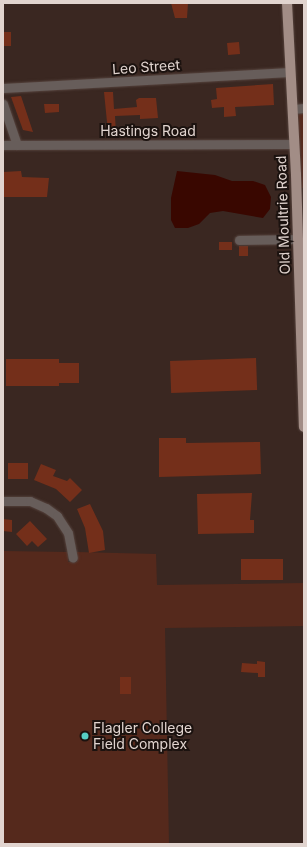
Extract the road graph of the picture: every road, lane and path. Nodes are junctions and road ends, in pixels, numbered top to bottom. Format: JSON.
{"nodes":[{"id":1,"x":286,"y":3,"type":"edge"},
{"id":2,"x":290,"y":72,"type":"junction"},
{"id":3,"x":3,"y":88,"type":"edge"},
{"id":4,"x":3,"y":104,"type":"edge"},
{"id":5,"x":304,"y":108,"type":"edge"},
{"id":6,"x":293,"y":109,"type":"junction"},
{"id":7,"x":294,"y":144,"type":"junction"},
{"id":8,"x":3,"y":145,"type":"edge"},
{"id":9,"x":17,"y":145,"type":"junction"},
{"id":10,"x":297,"y":239,"type":"junction"},
{"id":11,"x":239,"y":240,"type":"dead end"},
{"id":12,"x":304,"y":427,"type":"edge"},
{"id":13,"x":3,"y":501,"type":"edge"},
{"id":14,"x":72,"y":558,"type":"dead end"}],
"edges":[{"from":1,"to":2,"type":"main road","name":"Old Moultrie Road"},
{"from":2,"to":3,"type":"street","name":"Leo Street"},
{"from":2,"to":6,"type":"main road","name":"Old Moultrie Road"},
{"from":4,"to":9,"type":"street"},
{"from":5,"to":6,"type":"street"},
{"from":6,"to":7,"type":"main road","name":"Old Moultrie Road"},
{"from":7,"to":9,"type":"street","name":"Hastings Road"},
{"from":7,"to":10,"type":"main road","name":"Old Moultrie Road"},
{"from":8,"to":9,"type":"street","name":"Hastings Road"},
{"from":10,"to":11,"type":"street"},
{"from":10,"to":12,"type":"main road","name":"Old Moultrie Road"},
{"from":13,"to":14,"type":"street"}]}
